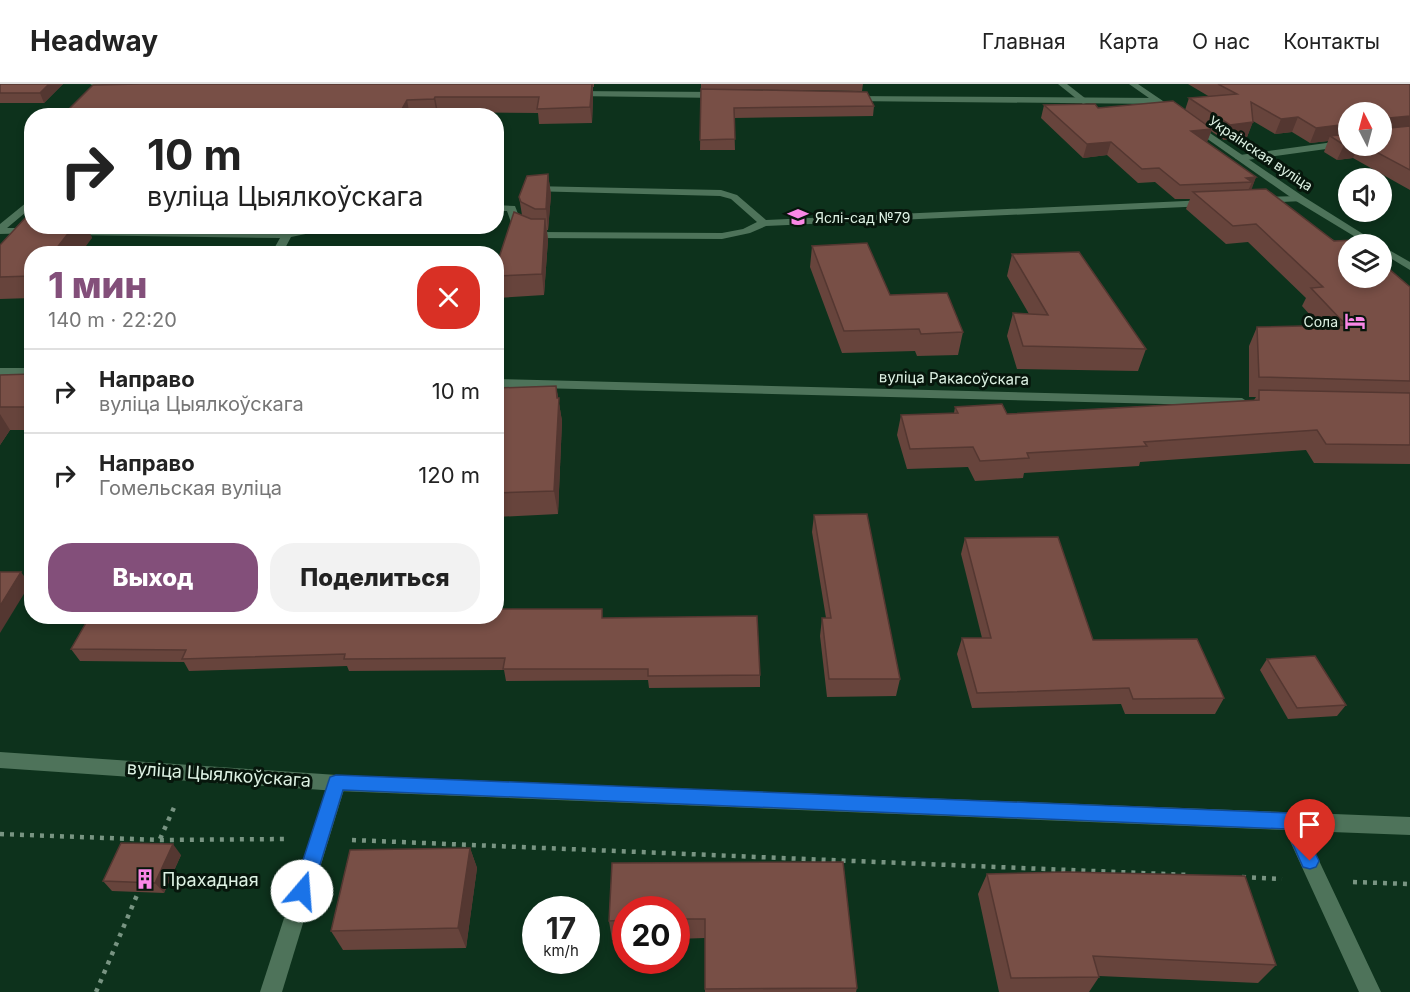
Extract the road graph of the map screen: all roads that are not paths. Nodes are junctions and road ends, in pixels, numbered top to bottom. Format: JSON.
{"nodes":[{"id":1,"x":94,"y":84,"type":"edge"},
{"id":2,"x":1062,"y":84,"type":"edge"},
{"id":3,"x":1133,"y":84,"type":"edge"},
{"id":4,"x":142,"y":85,"type":"edge"},
{"id":5,"x":560,"y":92,"type":"edge"},
{"id":6,"x":727,"y":95,"type":"edge"},
{"id":7,"x":835,"y":97,"type":"edge"},
{"id":8,"x":1158,"y":101,"type":"junction"},
{"id":9,"x":1086,"y":102,"type":"junction"},
{"id":10,"x":1338,"y":144,"type":"edge"},
{"id":11,"x":1240,"y":158,"type":"junction"},
{"id":12,"x":1300,"y":199,"type":"junction"},
{"id":13,"x":518,"y":200,"type":"junction"},
{"id":14,"x":1254,"y":201,"type":"edge"},
{"id":15,"x":1219,"y":202,"type":"edge"},
{"id":16,"x":504,"y":205,"type":"edge"},
{"id":17,"x":24,"y":208,"type":"edge"},
{"id":18,"x":764,"y":223,"type":"junction"},
{"id":19,"x":0,"y":230,"type":"edge"},
{"id":20,"x":24,"y":231,"type":"edge"},
{"id":21,"x":1358,"y":234,"type":"edge"},
{"id":22,"x":1392,"y":255,"type":"edge"},
{"id":23,"x":1410,"y":267,"type":"edge"},
{"id":24,"x":0,"y":372,"type":"edge"},
{"id":25,"x":24,"y":372,"type":"edge"},
{"id":26,"x":504,"y":383,"type":"edge"},
{"id":27,"x":1256,"y":403,"type":"edge"},
{"id":28,"x":0,"y":760,"type":"edge"},
{"id":29,"x":336,"y":783,"type":"junction"},
{"id":30,"x":1291,"y":821,"type":"junction"},
{"id":31,"x":1410,"y":826,"type":"edge"},
{"id":32,"x":271,"y":992,"type":"edge"},
{"id":33,"x":1370,"y":992,"type":"edge"}],
"edges":[{"from":1,"to":4,"type":"street"},
{"from":2,"to":9,"type":"street"},
{"from":3,"to":8,"type":"street","name":"Украінская вуліца"},
{"from":5,"to":6,"type":"street"},
{"from":7,"to":9,"type":"street"},
{"from":8,"to":9,"type":"street"},
{"from":8,"to":11,"type":"street","name":"Украінская вуліца"},
{"from":10,"to":11,"type":"street"},
{"from":11,"to":12,"type":"street","name":"Украінская вуліца"},
{"from":12,"to":14,"type":"street"},
{"from":12,"to":21,"type":"street","name":"Украінская вуліца"},
{"from":13,"to":16,"type":"street"},
{"from":13,"to":18,"type":"street"},
{"from":13,"to":18,"type":"street"},
{"from":15,"to":18,"type":"street"},
{"from":17,"to":19,"type":"street"},
{"from":19,"to":20,"type":"street"},
{"from":22,"to":23,"type":"street"},
{"from":24,"to":25,"type":"street"},
{"from":26,"to":27,"type":"street","name":"вуліца Ракасоўскага"},
{"from":28,"to":29,"type":"street","name":"вуліца Цыялкоўскага"},
{"from":29,"to":30,"type":"street","name":"вуліца Цыялкоўскага"},
{"from":29,"to":32,"type":"street"},
{"from":30,"to":31,"type":"street","name":"вуліца Цыялкоўскага"},
{"from":30,"to":33,"type":"street"}]}
